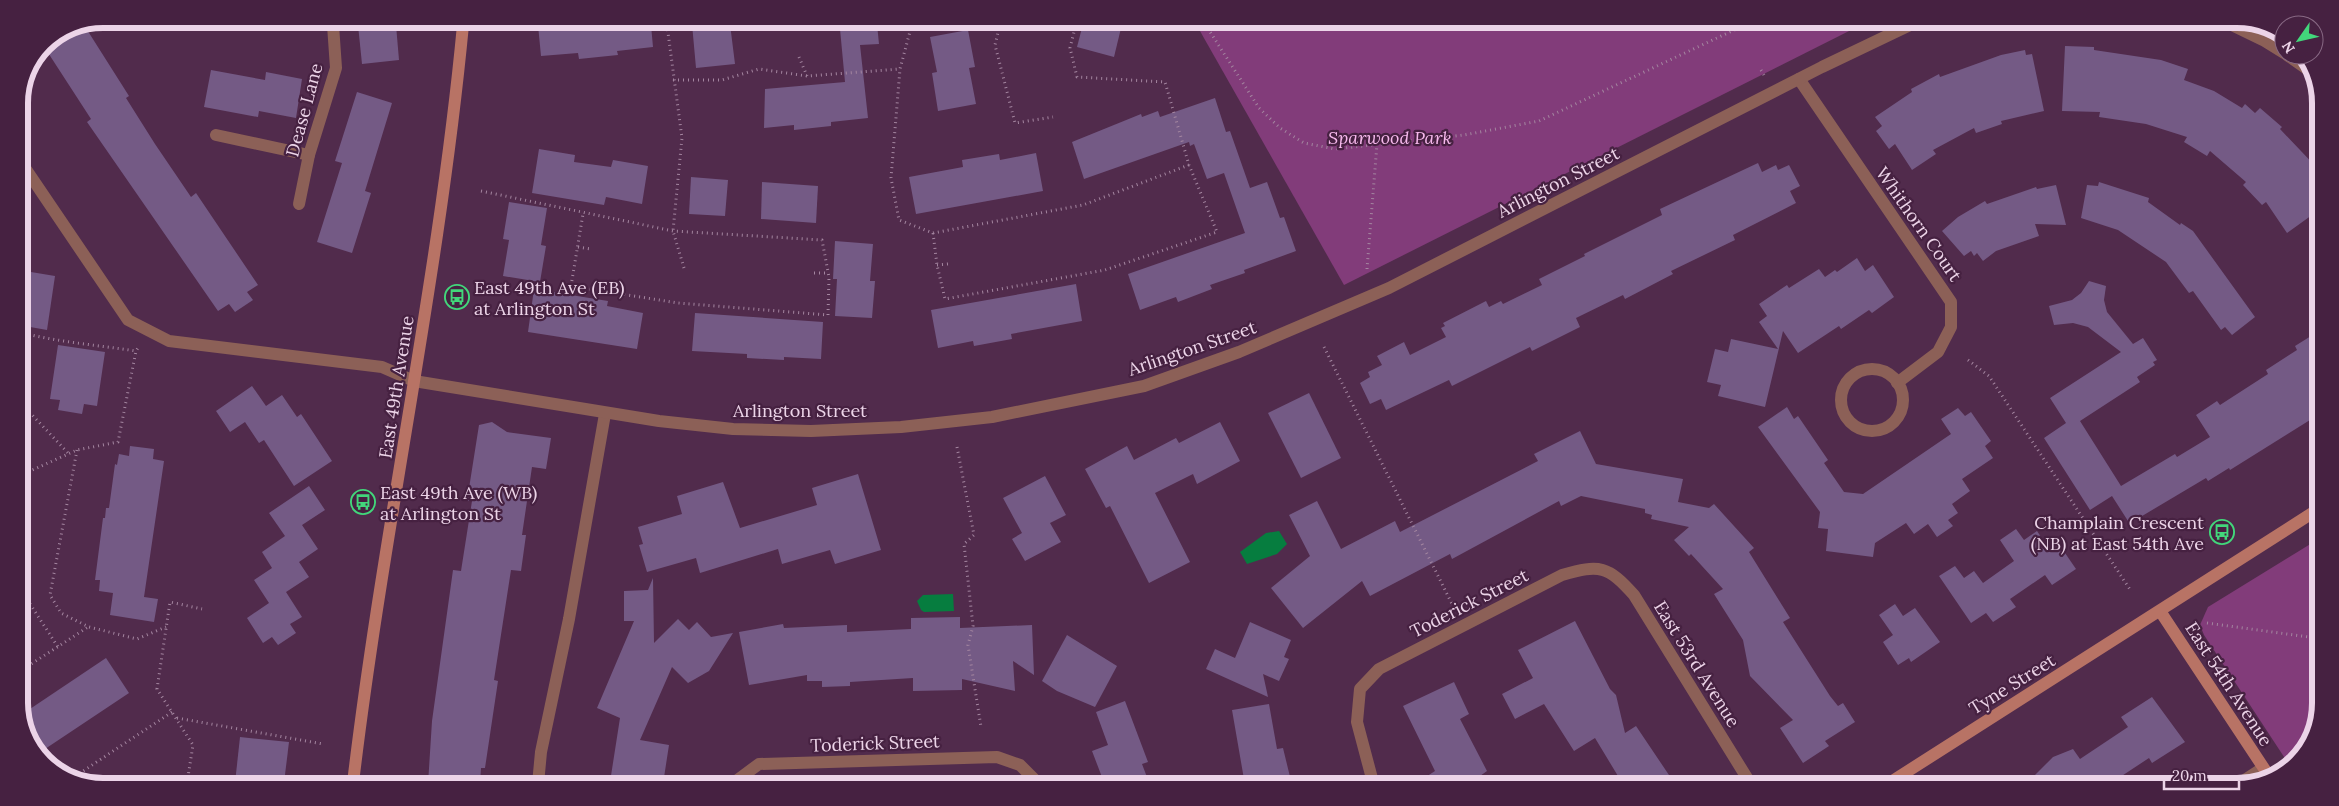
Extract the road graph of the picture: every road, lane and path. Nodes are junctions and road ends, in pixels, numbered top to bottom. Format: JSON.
{"nodes":[{"id":1,"x":333,"y":28,"type":"edge"},
{"id":2,"x":463,"y":28,"type":"edge"},
{"id":3,"x":667,"y":28,"type":"edge"},
{"id":4,"x":911,"y":28,"type":"edge"},
{"id":5,"x":999,"y":28,"type":"edge"},
{"id":6,"x":1075,"y":28,"type":"edge"},
{"id":7,"x":1208,"y":28,"type":"edge"},
{"id":8,"x":1738,"y":28,"type":"edge"},
{"id":9,"x":1904,"y":28,"type":"edge"},
{"id":10,"x":2239,"y":28,"type":"edge"},
{"id":11,"x":2274,"y":47,"type":"edge"},
{"id":12,"x":799,"y":57,"type":"dead end"},
{"id":13,"x":900,"y":69,"type":"junction"},
{"id":14,"x":1760,"y":70,"type":"dead end"},
{"id":15,"x":1764,"y":75,"type":"dead end"},
{"id":16,"x":807,"y":76,"type":"junction"},
{"id":17,"x":1799,"y":79,"type":"junction"},
{"id":18,"x":673,"y":80,"type":"junction"},
{"id":19,"x":1053,"y":117,"type":"dead end"},
{"id":20,"x":216,"y":135,"type":"dead end"},
{"id":21,"x":1377,"y":144,"type":"junction"},
{"id":22,"x":309,"y":155,"type":"junction"},
{"id":23,"x":1188,"y":165,"type":"junction"},
{"id":24,"x":28,"y":171,"type":"edge"},
{"id":25,"x":481,"y":191,"type":"dead end"},
{"id":26,"x":300,"y":204,"type":"dead end"},
{"id":27,"x":584,"y":214,"type":"junction"},
{"id":28,"x":673,"y":231,"type":"junction"},
{"id":29,"x":933,"y":233,"type":"junction"},
{"id":30,"x":578,"y":247,"type":"junction"},
{"id":31,"x":591,"y":249,"type":"dead end"},
{"id":32,"x":948,"y":264,"type":"dead end"},
{"id":33,"x":937,"y":265,"type":"junction"},
{"id":34,"x":684,"y":268,"type":"dead end"},
{"id":35,"x":1367,"y":269,"type":"dead end"},
{"id":36,"x":814,"y":273,"type":"dead end"},
{"id":37,"x":828,"y":273,"type":"junction"},
{"id":38,"x":457,"y":297,"type":"dead end"},
{"id":39,"x":463,"y":298,"type":"dead end"},
{"id":40,"x":149,"y":331,"type":"junction"},
{"id":41,"x":28,"y":334,"type":"edge"},
{"id":42,"x":1324,"y":347,"type":"dead end"},
{"id":43,"x":136,"y":351,"type":"junction"},
{"id":44,"x":1968,"y":360,"type":"dead end"},
{"id":45,"x":414,"y":382,"type":"junction"},
{"id":46,"x":1897,"y":382,"type":"junction"},
{"id":47,"x":28,"y":411,"type":"edge"},
{"id":48,"x":605,"y":414,"type":"junction"},
{"id":49,"x":957,"y":447,"type":"dead end"},
{"id":50,"x":77,"y":450,"type":"junction"},
{"id":51,"x":69,"y":454,"type":"junction"},
{"id":52,"x":28,"y":472,"type":"edge"},
{"id":53,"x":2312,"y":513,"type":"edge"},
{"id":54,"x":1604,"y":568,"type":"joint"},
{"id":55,"x":2131,"y":591,"type":"dead end"},
{"id":56,"x":28,"y":601,"type":"edge"},
{"id":57,"x":202,"y":609,"type":"dead end"},
{"id":58,"x":2160,"y":610,"type":"junction"},
{"id":59,"x":2207,"y":622,"type":"dead end"},
{"id":60,"x":89,"y":627,"type":"junction"},
{"id":61,"x":166,"y":627,"type":"junction"},
{"id":62,"x":1464,"y":627,"type":"junction"},
{"id":63,"x":2312,"y":637,"type":"edge"},
{"id":64,"x":58,"y":647,"type":"junction"},
{"id":65,"x":28,"y":666,"type":"edge"},
{"id":66,"x":172,"y":712,"type":"junction"},
{"id":67,"x":176,"y":718,"type":"junction"},
{"id":68,"x":981,"y":727,"type":"dead end"},
{"id":69,"x":323,"y":744,"type":"dead end"},
{"id":70,"x":2266,"y":772,"type":"edge"},
{"id":71,"x":77,"y":775,"type":"edge"},
{"id":72,"x":188,"y":778,"type":"edge"},
{"id":73,"x":354,"y":778,"type":"edge"},
{"id":74,"x":539,"y":778,"type":"edge"},
{"id":75,"x":740,"y":778,"type":"edge"},
{"id":76,"x":1033,"y":778,"type":"edge"},
{"id":77,"x":1372,"y":778,"type":"edge"},
{"id":78,"x":1747,"y":778,"type":"edge"},
{"id":79,"x":1896,"y":778,"type":"edge"}],
"edges":[{"from":1,"to":22,"type":"street","name":"Dease Lane"},
{"from":2,"to":45,"type":"street","name":"East 49th Avenue"},
{"from":3,"to":18,"type":"path"},
{"from":4,"to":13,"type":"path"},
{"from":5,"to":19,"type":"path"},
{"from":6,"to":23,"type":"path"},
{"from":7,"to":21,"type":"path"},
{"from":8,"to":21,"type":"path"},
{"from":9,"to":17,"type":"street","name":"Arlington Street"},
{"from":10,"to":11,"type":"street"},
{"from":12,"to":16,"type":"path"},
{"from":13,"to":16,"type":"path"},
{"from":13,"to":29,"type":"path"},
{"from":14,"to":15,"type":"path"},
{"from":16,"to":18,"type":"path"},
{"from":17,"to":46,"type":"street","name":"Whithorn Court"},
{"from":17,"to":48,"type":"street","name":"Arlington Street"},
{"from":18,"to":28,"type":"path"},
{"from":20,"to":22,"type":"street"},
{"from":21,"to":35,"type":"path"},
{"from":22,"to":26,"type":"street","name":"Dease Lane"},
{"from":23,"to":29,"type":"path"},
{"from":23,"to":33,"type":"path"},
{"from":24,"to":40,"type":"street","name":"Arlington Street"},
{"from":25,"to":27,"type":"path"},
{"from":27,"to":28,"type":"path"},
{"from":27,"to":30,"type":"path"},
{"from":28,"to":34,"type":"path"},
{"from":28,"to":37,"type":"path"},
{"from":29,"to":33,"type":"path"},
{"from":30,"to":31,"type":"path"},
{"from":30,"to":37,"type":"path"},
{"from":32,"to":33,"type":"path"},
{"from":36,"to":37,"type":"path"},
{"from":38,"to":39,"type":"path"},
{"from":40,"to":43,"type":"path"},
{"from":40,"to":45,"type":"street","name":"Arlington Street"},
{"from":41,"to":43,"type":"path"},
{"from":42,"to":62,"type":"path"},
{"from":43,"to":50,"type":"path"},
{"from":44,"to":55,"type":"path"},
{"from":45,"to":48,"type":"street","name":"Arlington Street"},
{"from":45,"to":73,"type":"street","name":"East 49th Avenue"},
{"from":46,"to":46,"type":"street"},
{"from":47,"to":51,"type":"path"},
{"from":48,"to":74,"type":"street"},
{"from":49,"to":68,"type":"path"},
{"from":50,"to":51,"type":"path"},
{"from":50,"to":60,"type":"path"},
{"from":51,"to":52,"type":"path"},
{"from":53,"to":58,"type":"street","name":"Tyne Street"},
{"from":54,"to":62,"type":"street","name":"Toderick Street"},
{"from":54,"to":78,"type":"street","name":"East 53rd Avenue"},
{"from":56,"to":64,"type":"path"},
{"from":57,"to":61,"type":"path"},
{"from":58,"to":70,"type":"street","name":"East 54th Avenue"},
{"from":58,"to":79,"type":"street","name":"Tyne Street"},
{"from":59,"to":63,"type":"path"},
{"from":60,"to":61,"type":"path"},
{"from":60,"to":64,"type":"path"},
{"from":61,"to":66,"type":"path"},
{"from":62,"to":77,"type":"street","name":"Toderick Street"},
{"from":64,"to":65,"type":"path"},
{"from":66,"to":67,"type":"path"},
{"from":66,"to":71,"type":"path"},
{"from":67,"to":69,"type":"path"},
{"from":67,"to":72,"type":"path"},
{"from":75,"to":76,"type":"street","name":"Toderick Street"}]}
